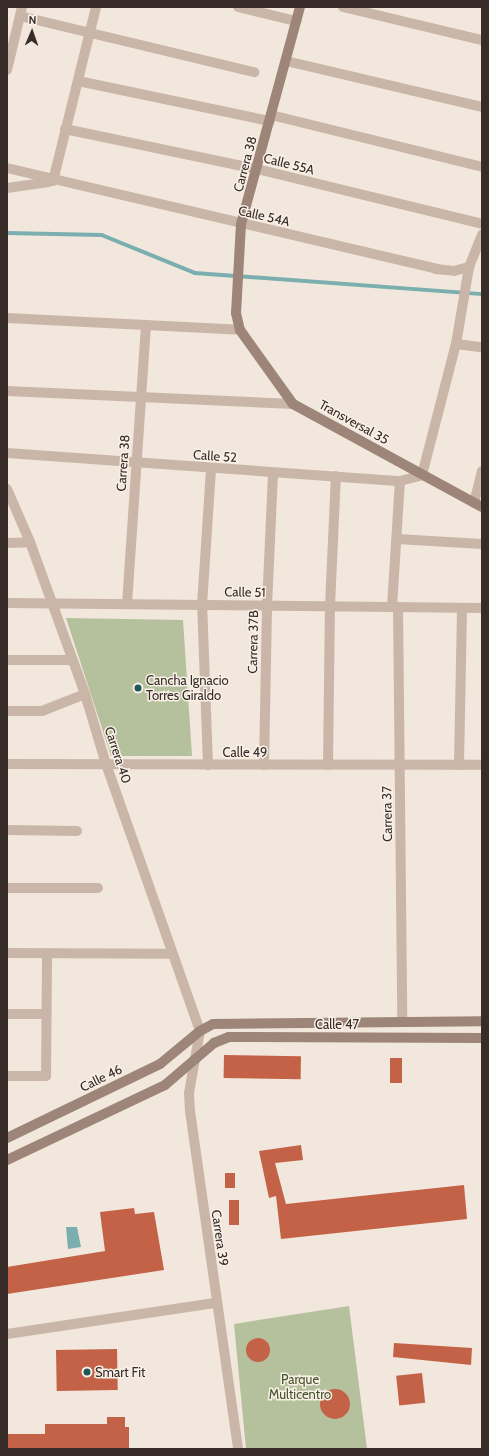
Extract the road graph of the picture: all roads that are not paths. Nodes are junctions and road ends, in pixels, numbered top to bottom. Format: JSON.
{"nodes":[{"id":1,"x":96,"y":7,"type":"edge"},
{"id":2,"x":238,"y":7,"type":"edge"},
{"id":3,"x":300,"y":7,"type":"edge"},
{"id":4,"x":343,"y":7,"type":"edge"},
{"id":5,"x":21,"y":12,"type":"edge"},
{"id":6,"x":296,"y":21,"type":"junction"},
{"id":7,"x":89,"y":34,"type":"junction"},
{"id":8,"x":482,"y":40,"type":"edge"},
{"id":9,"x":286,"y":61,"type":"junction"},
{"id":10,"x":8,"y":65,"type":"edge"},
{"id":11,"x":254,"y":72,"type":"dead end"},
{"id":12,"x":78,"y":80,"type":"junction"},
{"id":13,"x":482,"y":107,"type":"edge"},
{"id":14,"x":270,"y":118,"type":"junction"},
{"id":15,"x":66,"y":129,"type":"junction"},
{"id":16,"x":482,"y":167,"type":"edge"},
{"id":17,"x":7,"y":168,"type":"edge"},
{"id":18,"x":257,"y":169,"type":"junction"},
{"id":19,"x":53,"y":181,"type":"junction"},
{"id":20,"x":7,"y":188,"type":"edge"},
{"id":21,"x":242,"y":224,"type":"junction"},
{"id":22,"x":482,"y":224,"type":"edge"},
{"id":23,"x":481,"y":239,"type":"edge"},
{"id":24,"x":469,"y":267,"type":"junction"},
{"id":25,"x":7,"y":318,"type":"edge"},
{"id":26,"x":146,"y":325,"type":"junction"},
{"id":27,"x":240,"y":330,"type":"junction"},
{"id":28,"x":456,"y":344,"type":"junction"},
{"id":29,"x":482,"y":347,"type":"edge"},
{"id":30,"x":7,"y":391,"type":"edge"},
{"id":31,"x":140,"y":399,"type":"junction"},
{"id":32,"x":293,"y":404,"type":"junction"},
{"id":33,"x":7,"y":452,"type":"edge"},
{"id":34,"x":136,"y":464,"type":"junction"},
{"id":35,"x":211,"y":469,"type":"junction"},
{"id":36,"x":482,"y":471,"type":"edge"},
{"id":37,"x":273,"y":473,"type":"junction"},
{"id":38,"x":422,"y":475,"type":"junction"},
{"id":39,"x":336,"y":476,"type":"junction"},
{"id":40,"x":400,"y":481,"type":"junction"},
{"id":41,"x":7,"y":489,"type":"edge"},
{"id":42,"x":478,"y":505,"type":"edge"},
{"id":43,"x":397,"y":539,"type":"junction"},
{"id":44,"x":30,"y":542,"type":"junction"},
{"id":45,"x":7,"y":543,"type":"edge"},
{"id":46,"x":482,"y":544,"type":"edge"},
{"id":47,"x":7,"y":603,"type":"edge"},
{"id":48,"x":51,"y":603,"type":"junction"},
{"id":49,"x":127,"y":604,"type":"junction"},
{"id":50,"x":202,"y":605,"type":"junction"},
{"id":51,"x":267,"y":606,"type":"junction"},
{"id":52,"x":330,"y":606,"type":"junction"},
{"id":53,"x":395,"y":607,"type":"junction"},
{"id":54,"x":462,"y":608,"type":"junction"},
{"id":55,"x":482,"y":608,"type":"edge"},
{"id":56,"x":7,"y":660,"type":"edge"},
{"id":57,"x":72,"y":660,"type":"junction"},
{"id":58,"x":85,"y":694,"type":"junction"},
{"id":59,"x":7,"y":711,"type":"edge"},
{"id":60,"x":7,"y":764,"type":"edge"},
{"id":61,"x":106,"y":764,"type":"junction"},
{"id":62,"x":208,"y":765,"type":"junction"},
{"id":63,"x":264,"y":765,"type":"junction"},
{"id":64,"x":328,"y":765,"type":"junction"},
{"id":65,"x":400,"y":765,"type":"junction"},
{"id":66,"x":459,"y":765,"type":"junction"},
{"id":67,"x":482,"y":765,"type":"edge"},
{"id":68,"x":7,"y":830,"type":"edge"},
{"id":69,"x":77,"y":831,"type":"dead end"},
{"id":70,"x":7,"y":888,"type":"edge"},
{"id":71,"x":98,"y":888,"type":"dead end"},
{"id":72,"x":7,"y":953,"type":"edge"},
{"id":73,"x":47,"y":953,"type":"junction"},
{"id":74,"x":171,"y":954,"type":"junction"},
{"id":75,"x":7,"y":1014,"type":"edge"},
{"id":76,"x":46,"y":1014,"type":"junction"},
{"id":77,"x":402,"y":1021,"type":"junction"},
{"id":78,"x":482,"y":1021,"type":"edge"},
{"id":79,"x":200,"y":1031,"type":"junction"},
{"id":80,"x":482,"y":1038,"type":"edge"},
{"id":81,"x":198,"y":1055,"type":"junction"},
{"id":82,"x":7,"y":1076,"type":"edge"},
{"id":83,"x":7,"y":1138,"type":"edge"},
{"id":84,"x":7,"y":1160,"type":"edge"},
{"id":85,"x":215,"y":1303,"type":"junction"},
{"id":86,"x":7,"y":1334,"type":"edge"},
{"id":87,"x":238,"y":1449,"type":"edge"}],
"edges":[{"from":1,"to":7,"type":"street"},
{"from":2,"to":6,"type":"street"},
{"from":3,"to":6,"type":"main road","name":"Carrera 38"},
{"from":4,"to":8,"type":"street"},
{"from":5,"to":7,"type":"street"},
{"from":5,"to":10,"type":"street"},
{"from":6,"to":9,"type":"main road","name":"Carrera 38"},
{"from":7,"to":11,"type":"street"},
{"from":7,"to":12,"type":"street"},
{"from":9,"to":13,"type":"street"},
{"from":9,"to":14,"type":"main road","name":"Carrera 38"},
{"from":12,"to":14,"type":"street"},
{"from":12,"to":15,"type":"street"},
{"from":14,"to":16,"type":"street"},
{"from":14,"to":18,"type":"main road","name":"Carrera 38"},
{"from":15,"to":18,"type":"street","name":"Calle 55A"},
{"from":15,"to":19,"type":"street"},
{"from":17,"to":19,"type":"street","name":"Calle 54A"},
{"from":18,"to":21,"type":"main road","name":"Carrera 38"},
{"from":18,"to":22,"type":"street","name":"Calle 55A"},
{"from":19,"to":20,"type":"street"},
{"from":19,"to":21,"type":"street","name":"Calle 54A"},
{"from":21,"to":24,"type":"street","name":"Calle 54A"},
{"from":21,"to":27,"type":"main road","name":"Carrera 38"},
{"from":23,"to":24,"type":"street"},
{"from":24,"to":28,"type":"street"},
{"from":25,"to":26,"type":"street"},
{"from":26,"to":27,"type":"street"},
{"from":26,"to":31,"type":"street","name":"Carrera 38"},
{"from":27,"to":32,"type":"main road","name":"Transversal 35"},
{"from":28,"to":29,"type":"street"},
{"from":28,"to":38,"type":"street"},
{"from":30,"to":31,"type":"street"},
{"from":31,"to":32,"type":"street"},
{"from":31,"to":34,"type":"street","name":"Carrera 38"},
{"from":32,"to":38,"type":"main road","name":"Transversal 35"},
{"from":33,"to":34,"type":"street","name":"Calle 52"},
{"from":34,"to":35,"type":"street","name":"Calle 52"},
{"from":34,"to":49,"type":"street","name":"Carrera 38"},
{"from":35,"to":37,"type":"street","name":"Calle 52"},
{"from":35,"to":50,"type":"street"},
{"from":36,"to":42,"type":"street"},
{"from":37,"to":39,"type":"street","name":"Calle 52"},
{"from":37,"to":51,"type":"street","name":"Carrera 37B"},
{"from":38,"to":40,"type":"street","name":"Calle 52"},
{"from":38,"to":42,"type":"main road","name":"Transversal 35"},
{"from":39,"to":40,"type":"street","name":"Calle 52"},
{"from":39,"to":52,"type":"street"},
{"from":40,"to":43,"type":"street","name":"Carrera 37"},
{"from":41,"to":44,"type":"street","name":"Carrera 40"},
{"from":43,"to":46,"type":"street"},
{"from":43,"to":53,"type":"street","name":"Carrera 37"},
{"from":44,"to":45,"type":"street"},
{"from":44,"to":48,"type":"street","name":"Carrera 40"},
{"from":47,"to":48,"type":"street","name":"Calle 51"},
{"from":48,"to":49,"type":"street","name":"Calle 51"},
{"from":48,"to":57,"type":"street","name":"Carrera 40"},
{"from":49,"to":50,"type":"street","name":"Calle 51"},
{"from":50,"to":51,"type":"street","name":"Calle 51"},
{"from":50,"to":62,"type":"street"},
{"from":51,"to":52,"type":"street","name":"Calle 51"},
{"from":51,"to":63,"type":"street","name":"Carrera 37B"},
{"from":52,"to":53,"type":"street","name":"Calle 51"},
{"from":52,"to":64,"type":"street"},
{"from":53,"to":54,"type":"street","name":"Calle 51"},
{"from":53,"to":65,"type":"street","name":"Carrera 37"},
{"from":54,"to":55,"type":"street","name":"Calle 51"},
{"from":54,"to":66,"type":"street"},
{"from":56,"to":57,"type":"street"},
{"from":57,"to":58,"type":"street","name":"Carrera 40"},
{"from":58,"to":59,"type":"street"},
{"from":58,"to":61,"type":"street","name":"Carrera 40"},
{"from":60,"to":61,"type":"street","name":"Calle 49"},
{"from":61,"to":62,"type":"street","name":"Calle 49"},
{"from":61,"to":74,"type":"street","name":"Carrera 40"},
{"from":62,"to":63,"type":"street","name":"Calle 49"},
{"from":63,"to":64,"type":"street","name":"Calle 49"},
{"from":64,"to":65,"type":"street","name":"Calle 49"},
{"from":65,"to":66,"type":"street","name":"Calle 49"},
{"from":65,"to":77,"type":"street","name":"Carrera 37"},
{"from":66,"to":67,"type":"street","name":"Calle 49"},
{"from":68,"to":69,"type":"street"},
{"from":70,"to":71,"type":"street"},
{"from":72,"to":73,"type":"street"},
{"from":73,"to":74,"type":"street"},
{"from":73,"to":76,"type":"street"},
{"from":74,"to":79,"type":"street","name":"Carrera 40"},
{"from":75,"to":76,"type":"street"},
{"from":76,"to":82,"type":"street"},
{"from":77,"to":78,"type":"main road","name":"Calle 47"},
{"from":77,"to":79,"type":"main road","name":"Calle 47"},
{"from":79,"to":81,"type":"street","name":"Carrera 39"},
{"from":79,"to":83,"type":"main road","name":"Calle 46"},
{"from":80,"to":81,"type":"main road","name":"Calle 47"},
{"from":81,"to":84,"type":"main road"},
{"from":81,"to":85,"type":"street","name":"Carrera 39"},
{"from":85,"to":86,"type":"street"},
{"from":85,"to":87,"type":"street","name":"Carrera 39"}]}
